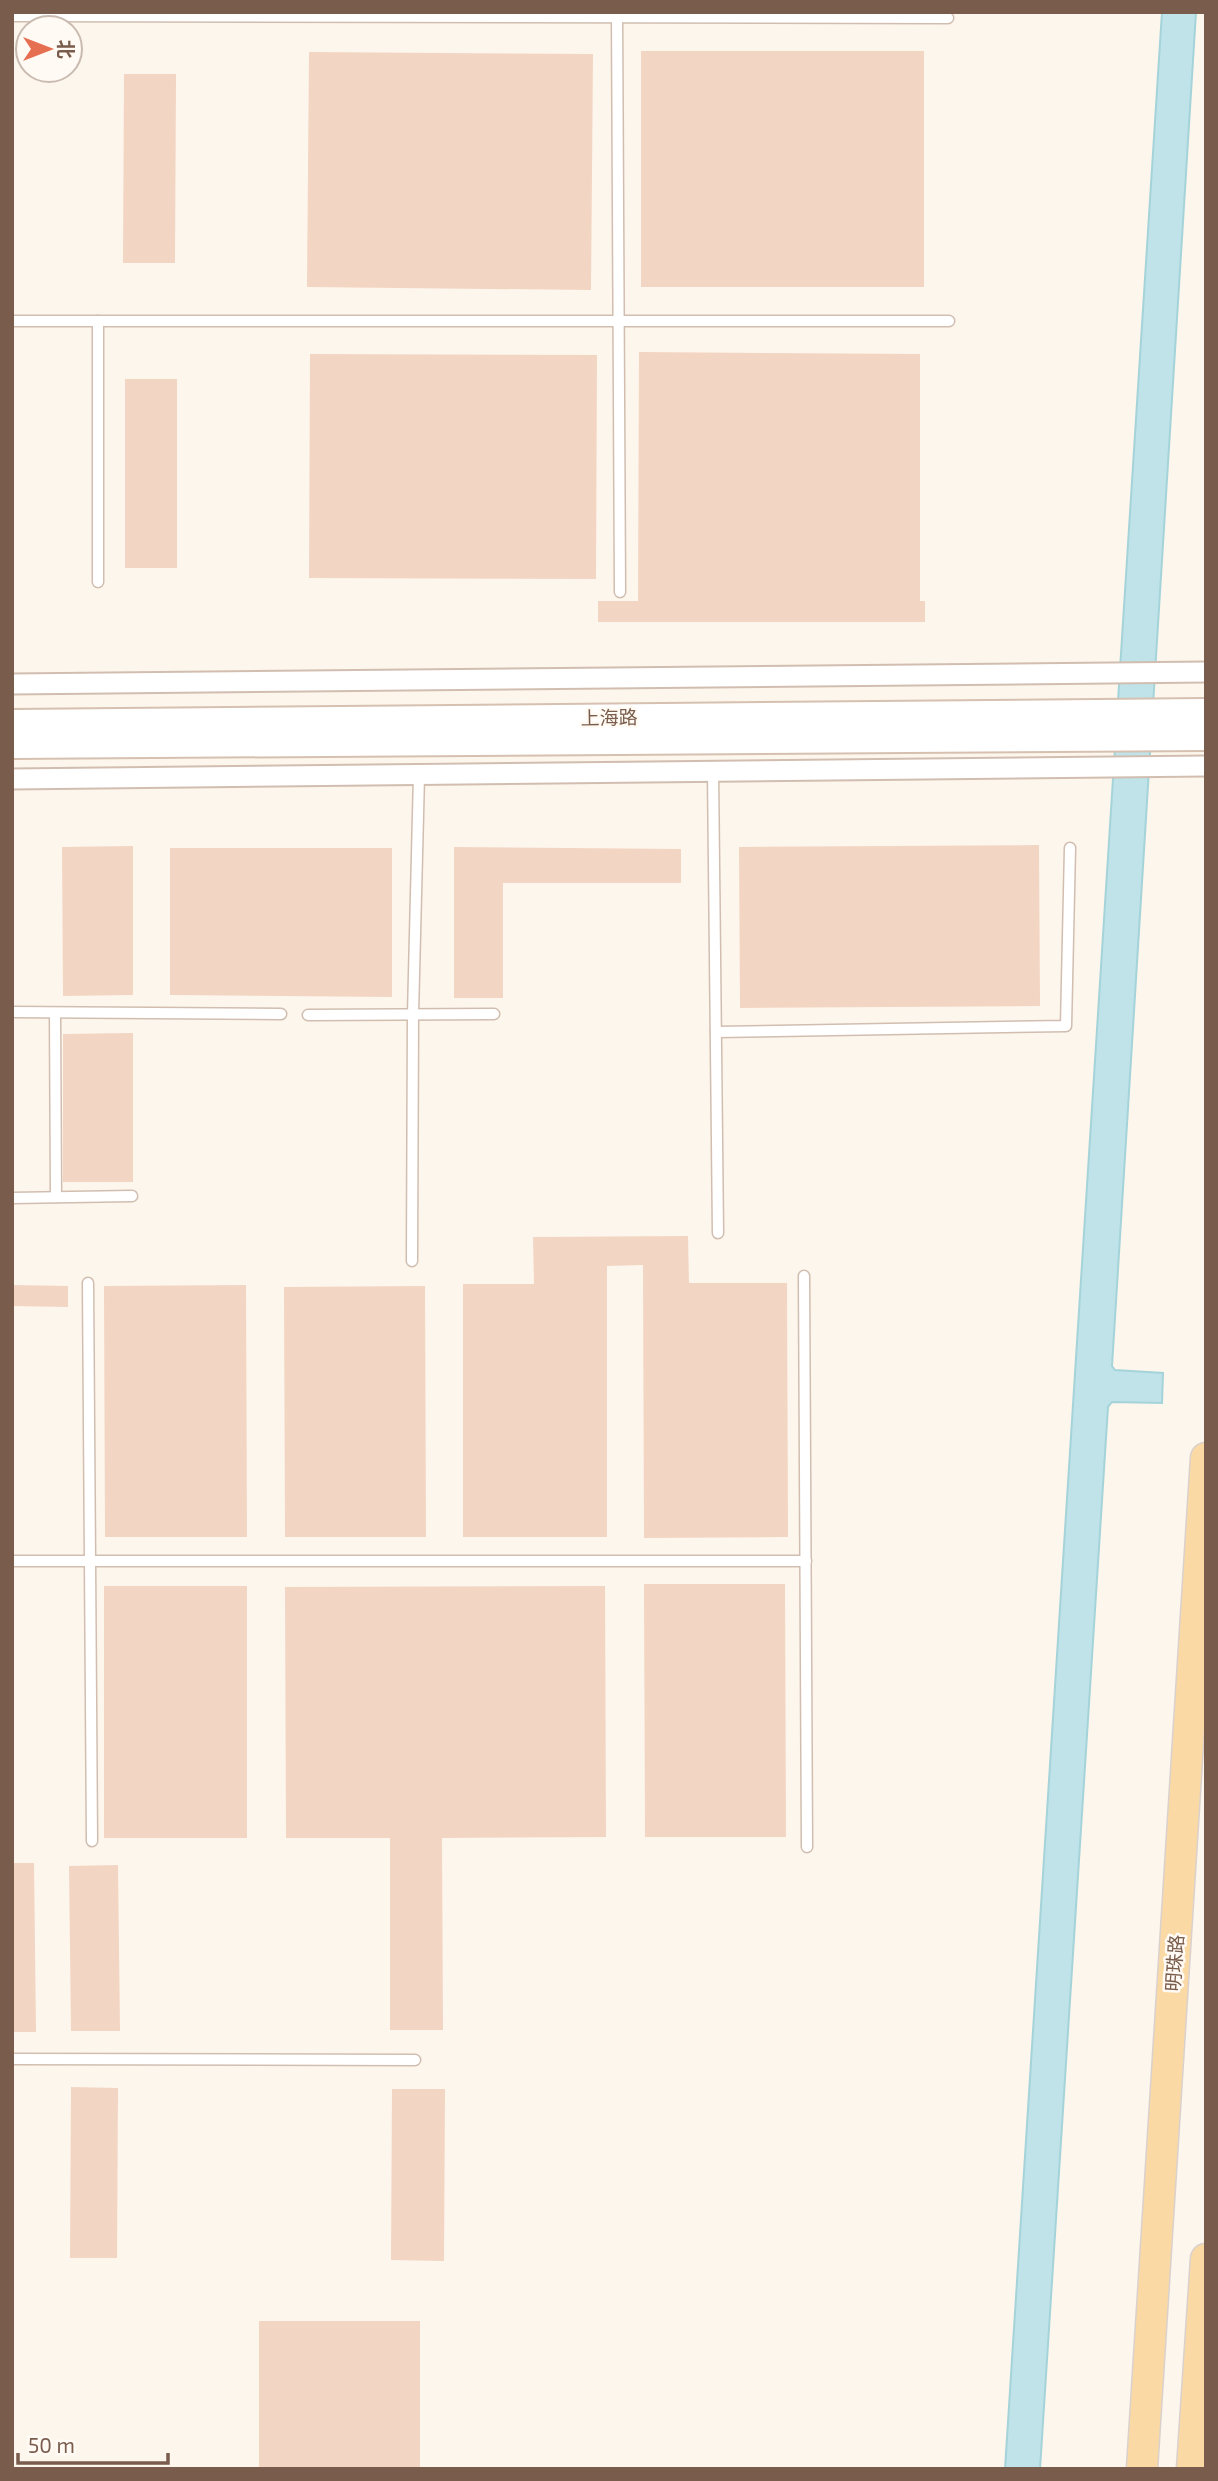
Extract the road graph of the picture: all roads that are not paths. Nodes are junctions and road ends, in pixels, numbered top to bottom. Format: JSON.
{"nodes":[{"id":1,"x":99,"y":14,"type":"edge"},
{"id":2,"x":617,"y":15,"type":"edge"},
{"id":3,"x":12,"y":16,"type":"edge"},
{"id":4,"x":948,"y":18,"type":"dead end"},
{"id":5,"x":12,"y":321,"type":"edge"},
{"id":6,"x":98,"y":321,"type":"junction"},
{"id":7,"x":619,"y":321,"type":"junction"},
{"id":8,"x":949,"y":321,"type":"dead end"},
{"id":9,"x":98,"y":582,"type":"dead end"},
{"id":10,"x":620,"y":592,"type":"dead end"},
{"id":11,"x":1206,"y":672,"type":"edge"},
{"id":12,"x":12,"y":684,"type":"edge"},
{"id":13,"x":1206,"y":712,"type":"edge"},
{"id":14,"x":12,"y":723,"type":"edge"},
{"id":15,"x":1206,"y":737,"type":"edge"},
{"id":16,"x":12,"y":745,"type":"edge"},
{"id":17,"x":1206,"y":766,"type":"edge"},
{"id":18,"x":713,"y":772,"type":"junction"},
{"id":19,"x":419,"y":775,"type":"junction"},
{"id":20,"x":12,"y":779,"type":"edge"},
{"id":21,"x":1070,"y":848,"type":"dead end"},
{"id":22,"x":12,"y":1012,"type":"edge"},
{"id":23,"x":55,"y":1013,"type":"junction"},
{"id":24,"x":281,"y":1014,"type":"dead end"},
{"id":25,"x":413,"y":1014,"type":"junction"},
{"id":26,"x":494,"y":1014,"type":"dead end"},
{"id":27,"x":308,"y":1015,"type":"dead end"},
{"id":28,"x":716,"y":1032,"type":"junction"},
{"id":29,"x":132,"y":1196,"type":"dead end"},
{"id":30,"x":12,"y":1198,"type":"edge"},
{"id":31,"x":56,"y":1198,"type":"junction"},
{"id":32,"x":718,"y":1233,"type":"dead end"},
{"id":33,"x":412,"y":1261,"type":"dead end"},
{"id":34,"x":804,"y":1276,"type":"dead end"},
{"id":35,"x":88,"y":1283,"type":"dead end"},
{"id":36,"x":1206,"y":1458,"type":"edge"},
{"id":37,"x":12,"y":1561,"type":"edge"},
{"id":38,"x":90,"y":1561,"type":"junction"},
{"id":39,"x":806,"y":1561,"type":"junction"},
{"id":40,"x":92,"y":1841,"type":"dead end"},
{"id":41,"x":807,"y":1847,"type":"dead end"},
{"id":42,"x":12,"y":2059,"type":"edge"},
{"id":43,"x":415,"y":2060,"type":"dead end"},
{"id":44,"x":1206,"y":2259,"type":"edge"},
{"id":45,"x":1142,"y":2469,"type":"edge"},
{"id":46,"x":1192,"y":2469,"type":"edge"}],
"edges":[{"from":1,"to":2,"type":"lane"},
{"from":1,"to":3,"type":"lane"},
{"from":2,"to":4,"type":"lane"},
{"from":2,"to":7,"type":"lane"},
{"from":5,"to":6,"type":"lane"},
{"from":6,"to":7,"type":"lane"},
{"from":6,"to":9,"type":"lane"},
{"from":7,"to":8,"type":"lane"},
{"from":7,"to":10,"type":"lane"},
{"from":11,"to":12,"type":"street"},
{"from":13,"to":14,"type":"main road","name":"上海路"},
{"from":15,"to":16,"type":"main road","name":"上海路"},
{"from":17,"to":18,"type":"street"},
{"from":18,"to":19,"type":"street"},
{"from":18,"to":28,"type":"lane"},
{"from":19,"to":20,"type":"street"},
{"from":19,"to":25,"type":"lane"},
{"from":21,"to":28,"type":"lane"},
{"from":22,"to":23,"type":"lane"},
{"from":23,"to":24,"type":"lane"},
{"from":23,"to":31,"type":"lane"},
{"from":25,"to":26,"type":"lane"},
{"from":25,"to":27,"type":"lane"},
{"from":25,"to":33,"type":"lane"},
{"from":28,"to":32,"type":"lane"},
{"from":29,"to":31,"type":"lane"},
{"from":30,"to":31,"type":"lane"},
{"from":34,"to":39,"type":"lane"},
{"from":35,"to":38,"type":"lane"},
{"from":36,"to":45,"type":"main road","name":"明珠路"},
{"from":37,"to":38,"type":"lane"},
{"from":38,"to":39,"type":"lane"},
{"from":38,"to":40,"type":"lane"},
{"from":39,"to":41,"type":"lane"},
{"from":42,"to":43,"type":"lane"},
{"from":44,"to":46,"type":"main road"}]}
